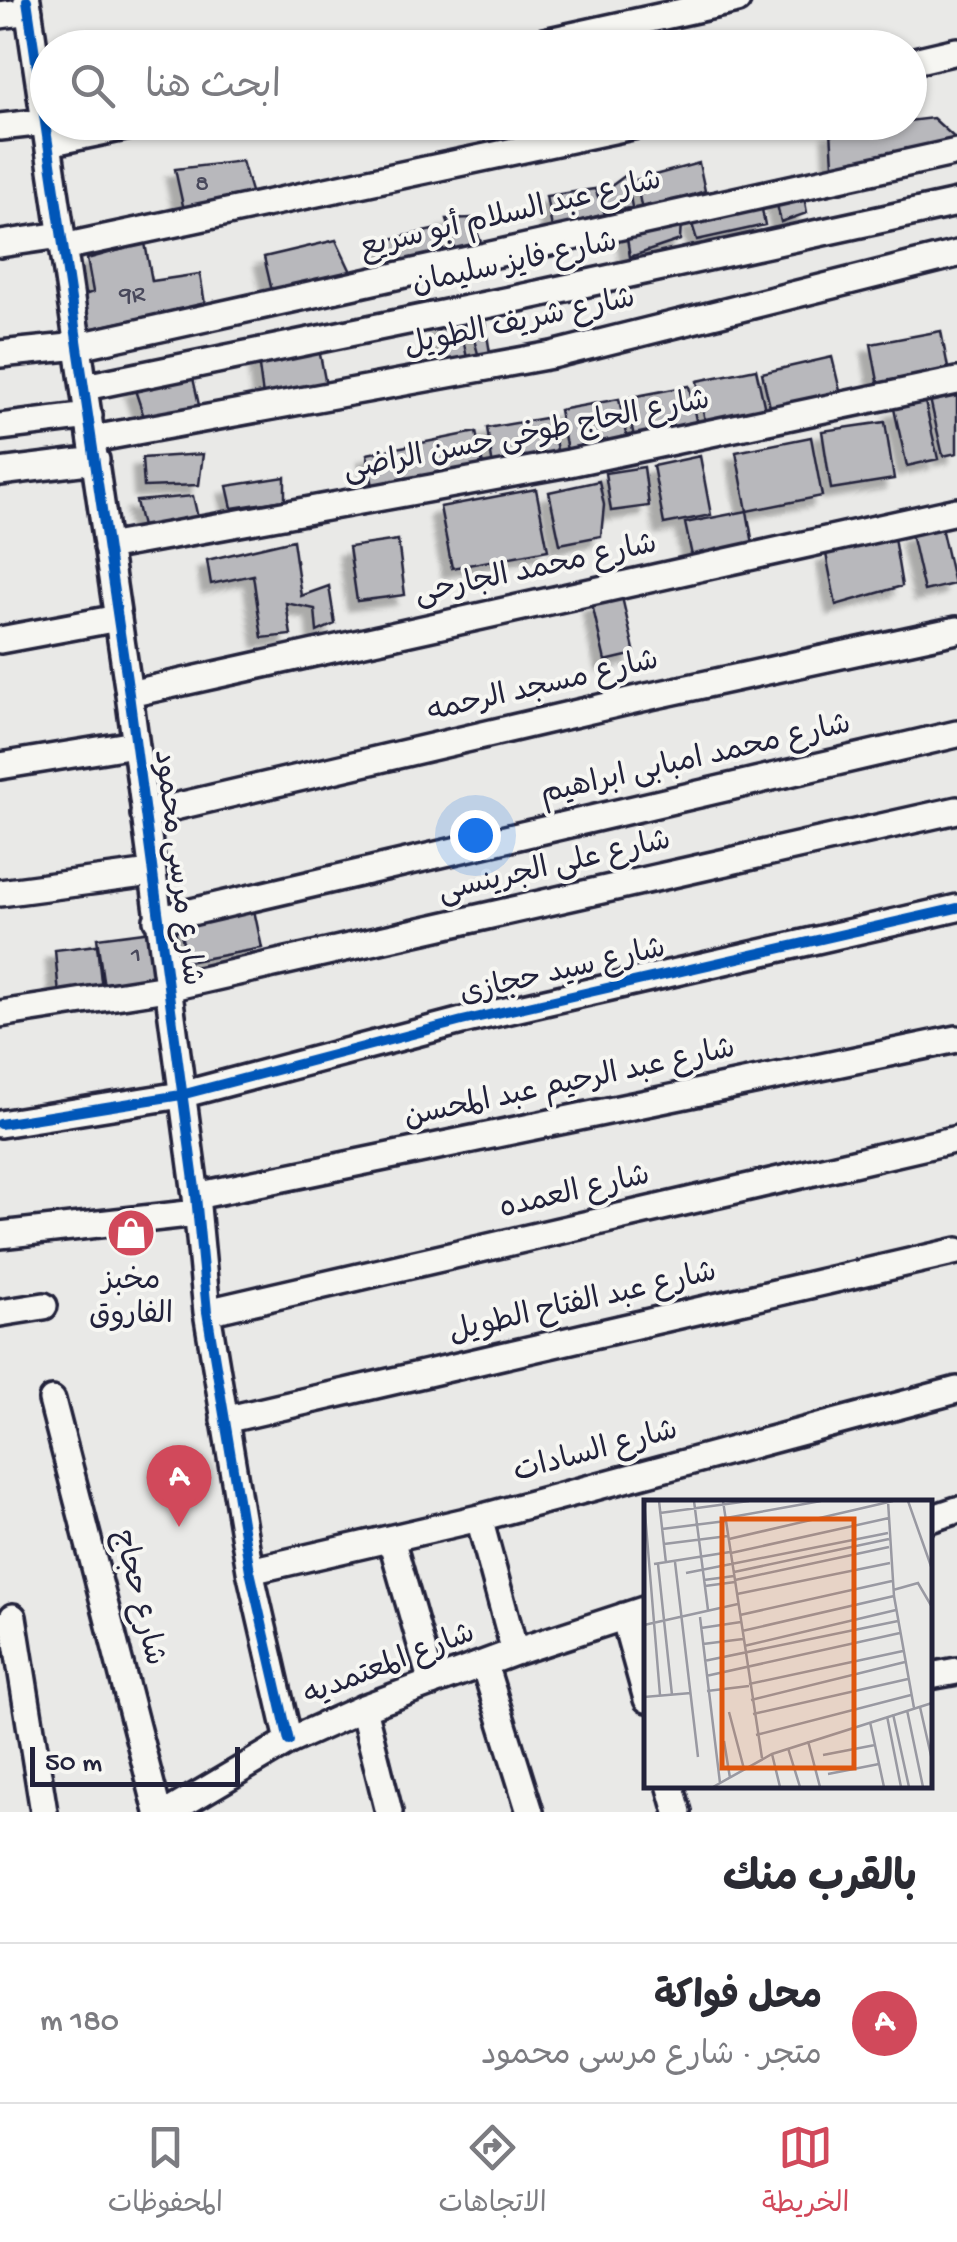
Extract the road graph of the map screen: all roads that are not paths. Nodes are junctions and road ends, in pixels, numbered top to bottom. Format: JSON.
{"nodes":[{"id":1,"x":737,"y":0,"type":"edge"},
{"id":2,"x":28,"y":5,"type":"edge"},
{"id":3,"x":0,"y":14,"type":"edge"},
{"id":4,"x":32,"y":30,"type":"edge"},
{"id":5,"x":600,"y":30,"type":"edge"},
{"id":6,"x":957,"y":51,"type":"edge"},
{"id":7,"x":927,"y":58,"type":"edge"},
{"id":8,"x":0,"y":127,"type":"edge"},
{"id":9,"x":30,"y":130,"type":"edge"},
{"id":10,"x":47,"y":140,"type":"edge"},
{"id":11,"x":563,"y":140,"type":"edge"},
{"id":12,"x":957,"y":152,"type":"edge"},
{"id":13,"x":957,"y":203,"type":"edge"},
{"id":14,"x":62,"y":241,"type":"junction"},
{"id":15,"x":0,"y":244,"type":"edge"},
{"id":16,"x":957,"y":254,"type":"edge"},
{"id":17,"x":79,"y":346,"type":"junction"},
{"id":18,"x":0,"y":354,"type":"edge"},
{"id":19,"x":957,"y":381,"type":"edge"},
{"id":20,"x":85,"y":387,"type":"junction"},
{"id":21,"x":0,"y":427,"type":"edge"},
{"id":22,"x":93,"y":438,"type":"junction"},
{"id":23,"x":0,"y":472,"type":"edge"},
{"id":24,"x":957,"y":511,"type":"edge"},
{"id":25,"x":106,"y":547,"type":"junction"},
{"id":26,"x":118,"y":618,"type":"junction"},
{"id":27,"x":957,"y":630,"type":"edge"},
{"id":28,"x":0,"y":640,"type":"edge"},
{"id":29,"x":129,"y":694,"type":"junction"},
{"id":30,"x":957,"y":734,"type":"edge"},
{"id":31,"x":135,"y":744,"type":"junction"},
{"id":32,"x":0,"y":766,"type":"edge"},
{"id":33,"x":957,"y":810,"type":"edge"},
{"id":34,"x":144,"y":814,"type":"junction"},
{"id":35,"x":151,"y":873,"type":"junction"},
{"id":36,"x":0,"y":893,"type":"edge"},
{"id":37,"x":957,"y":908,"type":"edge"},
{"id":38,"x":157,"y":920,"type":"junction"},
{"id":39,"x":166,"y":988,"type":"junction"},
{"id":40,"x":0,"y":1014,"type":"edge"},
{"id":41,"x":957,"y":1038,"type":"edge"},
{"id":42,"x":181,"y":1095,"type":"junction"},
{"id":43,"x":0,"y":1124,"type":"edge"},
{"id":44,"x":957,"y":1138,"type":"edge"},
{"id":45,"x":196,"y":1204,"type":"junction"},
{"id":46,"x":0,"y":1235,"type":"edge"},
{"id":47,"x":957,"y":1251,"type":"edge"},
{"id":48,"x":44,"y":1306,"type":"dead end"},
{"id":49,"x":207,"y":1312,"type":"junction"},
{"id":50,"x":0,"y":1313,"type":"edge"},
{"id":51,"x":957,"y":1390,"type":"edge"},
{"id":52,"x":52,"y":1400,"type":"dead end"},
{"id":53,"x":224,"y":1420,"type":"junction"},
{"id":54,"x":957,"y":1510,"type":"edge"},
{"id":55,"x":479,"y":1518,"type":"junction"},
{"id":56,"x":932,"y":1518,"type":"edge"},
{"id":57,"x":391,"y":1539,"type":"junction"},
{"id":58,"x":250,"y":1571,"type":"junction"},
{"id":59,"x":636,"y":1613,"type":"edge"},
{"id":60,"x":14,"y":1617,"type":"dead end"},
{"id":61,"x":515,"y":1652,"type":"junction"},
{"id":62,"x":484,"y":1664,"type":"junction"},
{"id":63,"x":957,"y":1670,"type":"edge"},
{"id":64,"x":644,"y":1676,"type":"edge"},
{"id":65,"x":932,"y":1676,"type":"edge"},
{"id":66,"x":432,"y":1682,"type":"junction"},
{"id":67,"x":364,"y":1708,"type":"junction"},
{"id":68,"x":289,"y":1740,"type":"junction"},
{"id":69,"x":671,"y":1787,"type":"edge"},
{"id":70,"x":44,"y":1812,"type":"edge"},
{"id":71,"x":158,"y":1812,"type":"edge"},
{"id":72,"x":169,"y":1812,"type":"edge"},
{"id":73,"x":389,"y":1812,"type":"edge"},
{"id":74,"x":530,"y":1812,"type":"edge"},
{"id":75,"x":678,"y":1812,"type":"edge"}],
"edges":[{"from":1,"to":5,"type":"street"},
{"from":2,"to":3,"type":"street"},
{"from":2,"to":4,"type":"street","name":"شارع مرسى محمود"},
{"from":6,"to":7,"type":"street"},
{"from":8,"to":9,"type":"street"},
{"from":10,"to":14,"type":"street","name":"شارع مرسى محمود"},
{"from":11,"to":14,"type":"street"},
{"from":12,"to":17,"type":"street","name":"شارع عبد السلام أبو سريع"},
{"from":13,"to":20,"type":"street","name":"شارع فايز سليمان"},
{"from":14,"to":15,"type":"street"},
{"from":14,"to":17,"type":"street","name":"شارع مرسى محمود"},
{"from":16,"to":22,"type":"street","name":"شارع شريف الطويل"},
{"from":17,"to":18,"type":"street","name":"شارع عبد السلام أبو سريع"},
{"from":17,"to":20,"type":"street","name":"شارع مرسى محمود"},
{"from":19,"to":25,"type":"street","name":"شارع الحاج طوخى حسن الراضى"},
{"from":20,"to":22,"type":"street","name":"شارع مرسى محمود"},
{"from":21,"to":22,"type":"street"},
{"from":22,"to":23,"type":"street"},
{"from":22,"to":25,"type":"street","name":"شارع مرسى محمود"},
{"from":24,"to":29,"type":"street","name":"شارع محمد الجارحى"},
{"from":25,"to":26,"type":"street","name":"شارع مرسى محمود"},
{"from":26,"to":28,"type":"street"},
{"from":26,"to":29,"type":"street","name":"شارع مرسى محمود"},
{"from":27,"to":34,"type":"street","name":"شارع مسجد الرحمه"},
{"from":29,"to":31,"type":"street","name":"شارع مرسى محمود"},
{"from":30,"to":38,"type":"street","name":"شارع محمد امبابى ابراهيم"},
{"from":31,"to":32,"type":"street"},
{"from":31,"to":34,"type":"street","name":"شارع مرسى محمود"},
{"from":33,"to":39,"type":"street","name":"شارع على الجرينسى"},
{"from":34,"to":35,"type":"street","name":"شارع مرسى محمود"},
{"from":35,"to":36,"type":"street"},
{"from":35,"to":38,"type":"street","name":"شارع مرسى محمود"},
{"from":37,"to":42,"type":"street","name":"شارع سيد حجازى"},
{"from":38,"to":39,"type":"street","name":"شارع مرسى محمود"},
{"from":39,"to":40,"type":"street","name":"شارع على الجرينسى"},
{"from":39,"to":42,"type":"street","name":"شارع مرسى محمود"},
{"from":41,"to":45,"type":"street","name":"شارع عبد الرحيم عبد المحسن"},
{"from":42,"to":43,"type":"street","name":"شارع سيد حجازى"},
{"from":42,"to":45,"type":"street","name":"شارع مرسى محمود"},
{"from":44,"to":49,"type":"street","name":"شارع العمده"},
{"from":45,"to":46,"type":"street","name":"شارع عبد الرحيم عبد المحسن"},
{"from":45,"to":49,"type":"street","name":"شارع مرسى محمود"},
{"from":47,"to":53,"type":"street","name":"شارع عبد الفتاح الطويل"},
{"from":48,"to":50,"type":"street"},
{"from":49,"to":53,"type":"street","name":"شارع مرسى محمود"},
{"from":51,"to":55,"type":"street","name":"شارع السادات"},
{"from":52,"to":71,"type":"street","name":"شارع حجاج"},
{"from":53,"to":58,"type":"street","name":"شارع مرسى محمود"},
{"from":54,"to":56,"type":"street"},
{"from":55,"to":57,"type":"street","name":"شارع السادات"},
{"from":55,"to":61,"type":"street"},
{"from":57,"to":58,"type":"street","name":"شارع السادات"},
{"from":57,"to":66,"type":"street"},
{"from":58,"to":68,"type":"street","name":"شارع مرسى محمود"},
{"from":59,"to":61,"type":"street","name":"شارع المعتمديه"},
{"from":59,"to":64,"type":"street"},
{"from":60,"to":70,"type":"street"},
{"from":61,"to":62,"type":"street","name":"شارع المعتمديه"},
{"from":62,"to":66,"type":"street","name":"شارع المعتمديه"},
{"from":62,"to":74,"type":"street"},
{"from":63,"to":65,"type":"street"},
{"from":66,"to":67,"type":"street","name":"شارع المعتمديه"},
{"from":67,"to":68,"type":"street","name":"شارع المعتمديه"},
{"from":67,"to":73,"type":"street"},
{"from":68,"to":72,"type":"street","name":"شارع المعتمديه"},
{"from":69,"to":75,"type":"street"}]}
